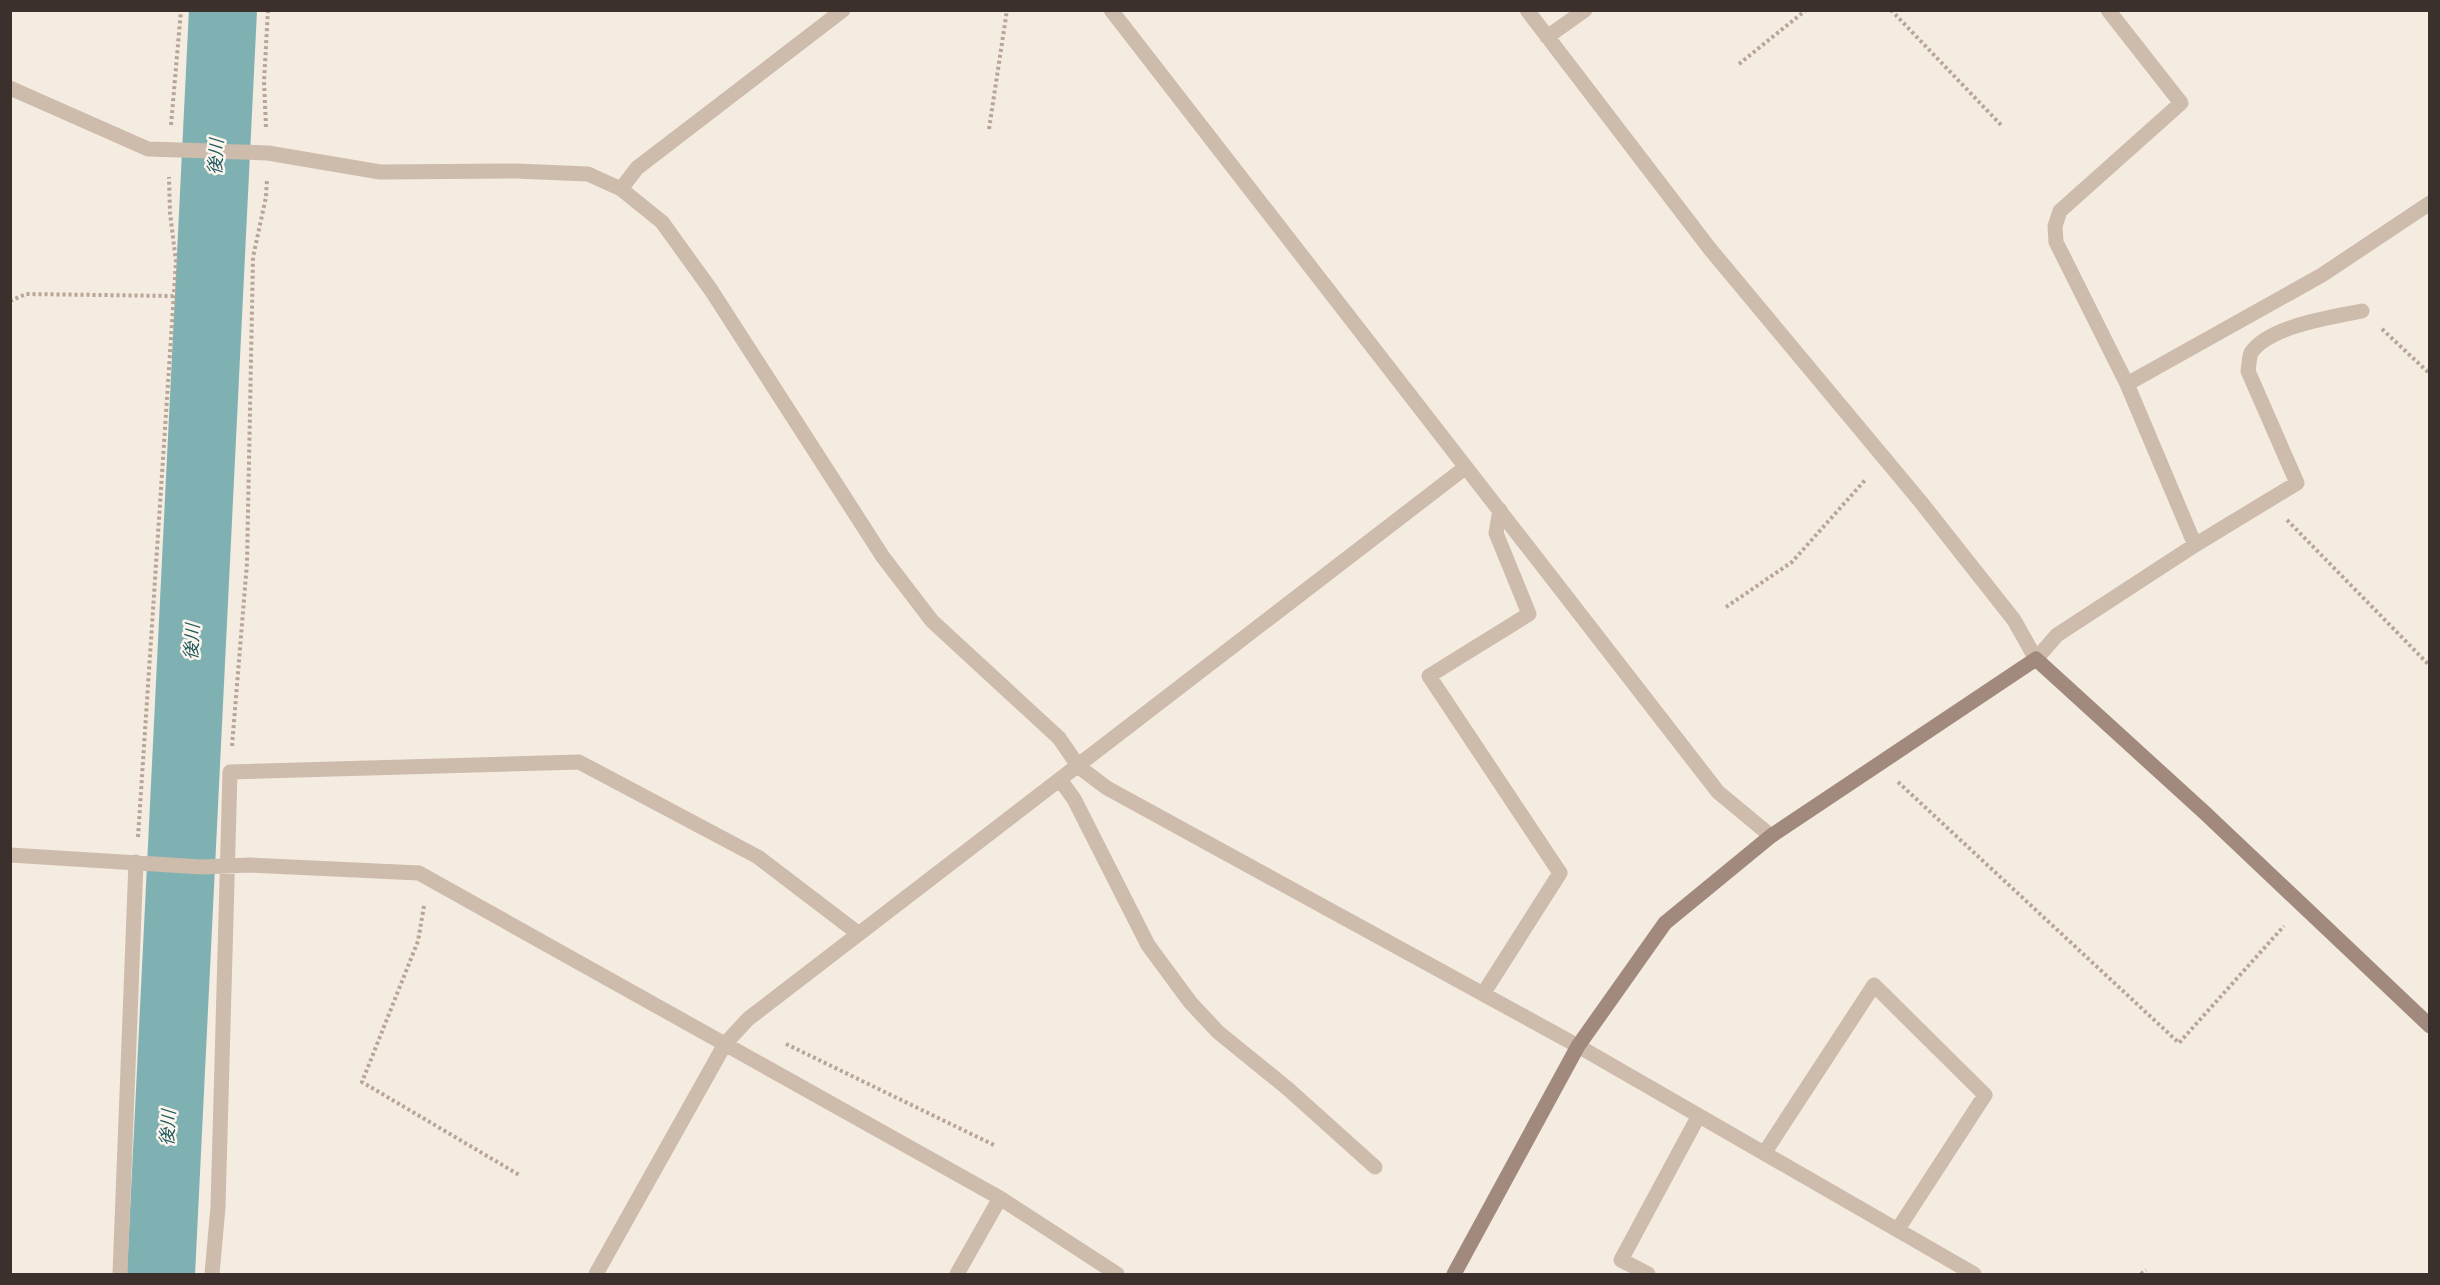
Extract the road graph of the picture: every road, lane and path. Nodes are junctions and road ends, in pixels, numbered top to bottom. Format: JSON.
{"nodes":[{"id":1,"x":181,"y":10,"type":"edge"},
{"id":2,"x":268,"y":10,"type":"edge"},
{"id":3,"x":843,"y":10,"type":"edge"},
{"id":4,"x":1007,"y":10,"type":"edge"},
{"id":5,"x":1111,"y":10,"type":"edge"},
{"id":6,"x":1527,"y":10,"type":"edge"},
{"id":7,"x":1585,"y":10,"type":"edge"},
{"id":8,"x":1806,"y":10,"type":"edge"},
{"id":9,"x":1891,"y":10,"type":"edge"},
{"id":10,"x":2108,"y":10,"type":"edge"},
{"id":11,"x":1547,"y":37,"type":"junction"},
{"id":12,"x":1739,"y":64,"type":"dead end"},
{"id":13,"x":10,"y":88,"type":"edge"},
{"id":14,"x":2002,"y":126,"type":"dead end"},
{"id":15,"x":989,"y":129,"type":"dead end"},
{"id":16,"x":169,"y":148,"type":"junction"},
{"id":17,"x":268,"y":153,"type":"junction"},
{"id":18,"x":621,"y":189,"type":"junction"},
{"id":19,"x":2430,"y":203,"type":"edge"},
{"id":20,"x":173,"y":296,"type":"junction"},
{"id":21,"x":10,"y":301,"type":"edge"},
{"id":22,"x":2362,"y":311,"type":"dead end"},
{"id":23,"x":2127,"y":384,"type":"junction"},
{"id":24,"x":1884,"y":458,"type":"junction"},
{"id":25,"x":1466,"y":467,"type":"junction"},
{"id":26,"x":2268,"y":501,"type":"junction"},
{"id":27,"x":1500,"y":510,"type":"junction"},
{"id":28,"x":2195,"y":545,"type":"junction"},
{"id":29,"x":1726,"y":607,"type":"dead end"},
{"id":30,"x":2036,"y":658,"type":"junction"},
{"id":31,"x":2430,"y":666,"type":"edge"},
{"id":32,"x":1881,"y":764,"type":"junction"},
{"id":33,"x":1079,"y":766,"type":"junction"},
{"id":34,"x":230,"y":772,"type":"junction"},
{"id":35,"x":1061,"y":781,"type":"junction"},
{"id":36,"x":1771,"y":836,"type":"junction"},
{"id":37,"x":10,"y":855,"type":"edge"},
{"id":38,"x":136,"y":862,"type":"junction"},
{"id":39,"x":227,"y":867,"type":"junction"},
{"id":40,"x":432,"y":881,"type":"junction"},
{"id":41,"x":2303,"y":905,"type":"junction"},
{"id":42,"x":859,"y":934,"type":"junction"},
{"id":43,"x":1483,"y":994,"type":"junction"},
{"id":44,"x":748,"y":1019,"type":"junction"},
{"id":45,"x":2430,"y":1026,"type":"edge"},
{"id":46,"x":725,"y":1044,"type":"junction"},
{"id":47,"x":1578,"y":1046,"type":"junction"},
{"id":48,"x":1698,"y":1116,"type":"junction"},
{"id":49,"x":996,"y":1146,"type":"dead end"},
{"id":50,"x":1765,"y":1152,"type":"junction"},
{"id":51,"x":1375,"y":1167,"type":"dead end"},
{"id":52,"x":520,"y":1176,"type":"dead end"},
{"id":53,"x":1000,"y":1198,"type":"junction"},
{"id":54,"x":1898,"y":1229,"type":"junction"},
{"id":55,"x":2146,"y":1270,"type":"dead end"},
{"id":56,"x":120,"y":1275,"type":"edge"},
{"id":57,"x":212,"y":1275,"type":"edge"},
{"id":58,"x":596,"y":1275,"type":"edge"},
{"id":59,"x":957,"y":1275,"type":"edge"},
{"id":60,"x":1117,"y":1275,"type":"edge"},
{"id":61,"x":1454,"y":1275,"type":"edge"},
{"id":62,"x":1648,"y":1275,"type":"edge"},
{"id":63,"x":1974,"y":1275,"type":"edge"},
{"id":64,"x":2141,"y":1275,"type":"edge"}],
"edges":[{"from":1,"to":16,"type":"path"},
{"from":2,"to":17,"type":"path"},
{"from":3,"to":18,"type":"street"},
{"from":4,"to":15,"type":"path"},
{"from":5,"to":25,"type":"street"},
{"from":6,"to":11,"type":"street"},
{"from":7,"to":11,"type":"street"},
{"from":8,"to":12,"type":"path"},
{"from":9,"to":14,"type":"path"},
{"from":10,"to":23,"type":"street"},
{"from":11,"to":24,"type":"street"},
{"from":13,"to":16,"type":"street"},
{"from":16,"to":17,"type":"street"},
{"from":16,"to":20,"type":"path"},
{"from":17,"to":18,"type":"street"},
{"from":17,"to":34,"type":"path"},
{"from":18,"to":33,"type":"street"},
{"from":19,"to":23,"type":"street"},
{"from":20,"to":21,"type":"path"},
{"from":20,"to":38,"type":"path"},
{"from":22,"to":26,"type":"street"},
{"from":23,"to":28,"type":"street"},
{"from":24,"to":29,"type":"path"},
{"from":24,"to":30,"type":"street"},
{"from":25,"to":27,"type":"street"},
{"from":25,"to":33,"type":"street"},
{"from":26,"to":28,"type":"street"},
{"from":26,"to":31,"type":"path"},
{"from":27,"to":36,"type":"street"},
{"from":27,"to":43,"type":"street"},
{"from":28,"to":30,"type":"street"},
{"from":30,"to":32,"type":"street"},
{"from":30,"to":41,"type":"street"},
{"from":32,"to":36,"type":"street"},
{"from":32,"to":41,"type":"path"},
{"from":33,"to":35,"type":"street"},
{"from":33,"to":43,"type":"street"},
{"from":34,"to":39,"type":"street"},
{"from":34,"to":42,"type":"street"},
{"from":35,"to":42,"type":"street"},
{"from":35,"to":51,"type":"street"},
{"from":36,"to":47,"type":"street"},
{"from":37,"to":38,"type":"street"},
{"from":38,"to":39,"type":"street"},
{"from":38,"to":56,"type":"street"},
{"from":39,"to":40,"type":"street"},
{"from":39,"to":57,"type":"street"},
{"from":40,"to":46,"type":"street"},
{"from":40,"to":52,"type":"path"},
{"from":41,"to":45,"type":"street"},
{"from":42,"to":44,"type":"street"},
{"from":43,"to":47,"type":"street"},
{"from":44,"to":46,"type":"street"},
{"from":44,"to":49,"type":"path"},
{"from":46,"to":53,"type":"street"},
{"from":46,"to":58,"type":"street"},
{"from":47,"to":48,"type":"street"},
{"from":47,"to":61,"type":"street"},
{"from":48,"to":50,"type":"street"},
{"from":48,"to":62,"type":"street"},
{"from":50,"to":54,"type":"street"},
{"from":50,"to":54,"type":"street"},
{"from":53,"to":59,"type":"street"},
{"from":53,"to":60,"type":"street"},
{"from":54,"to":63,"type":"street"},
{"from":55,"to":64,"type":"path"}]}
